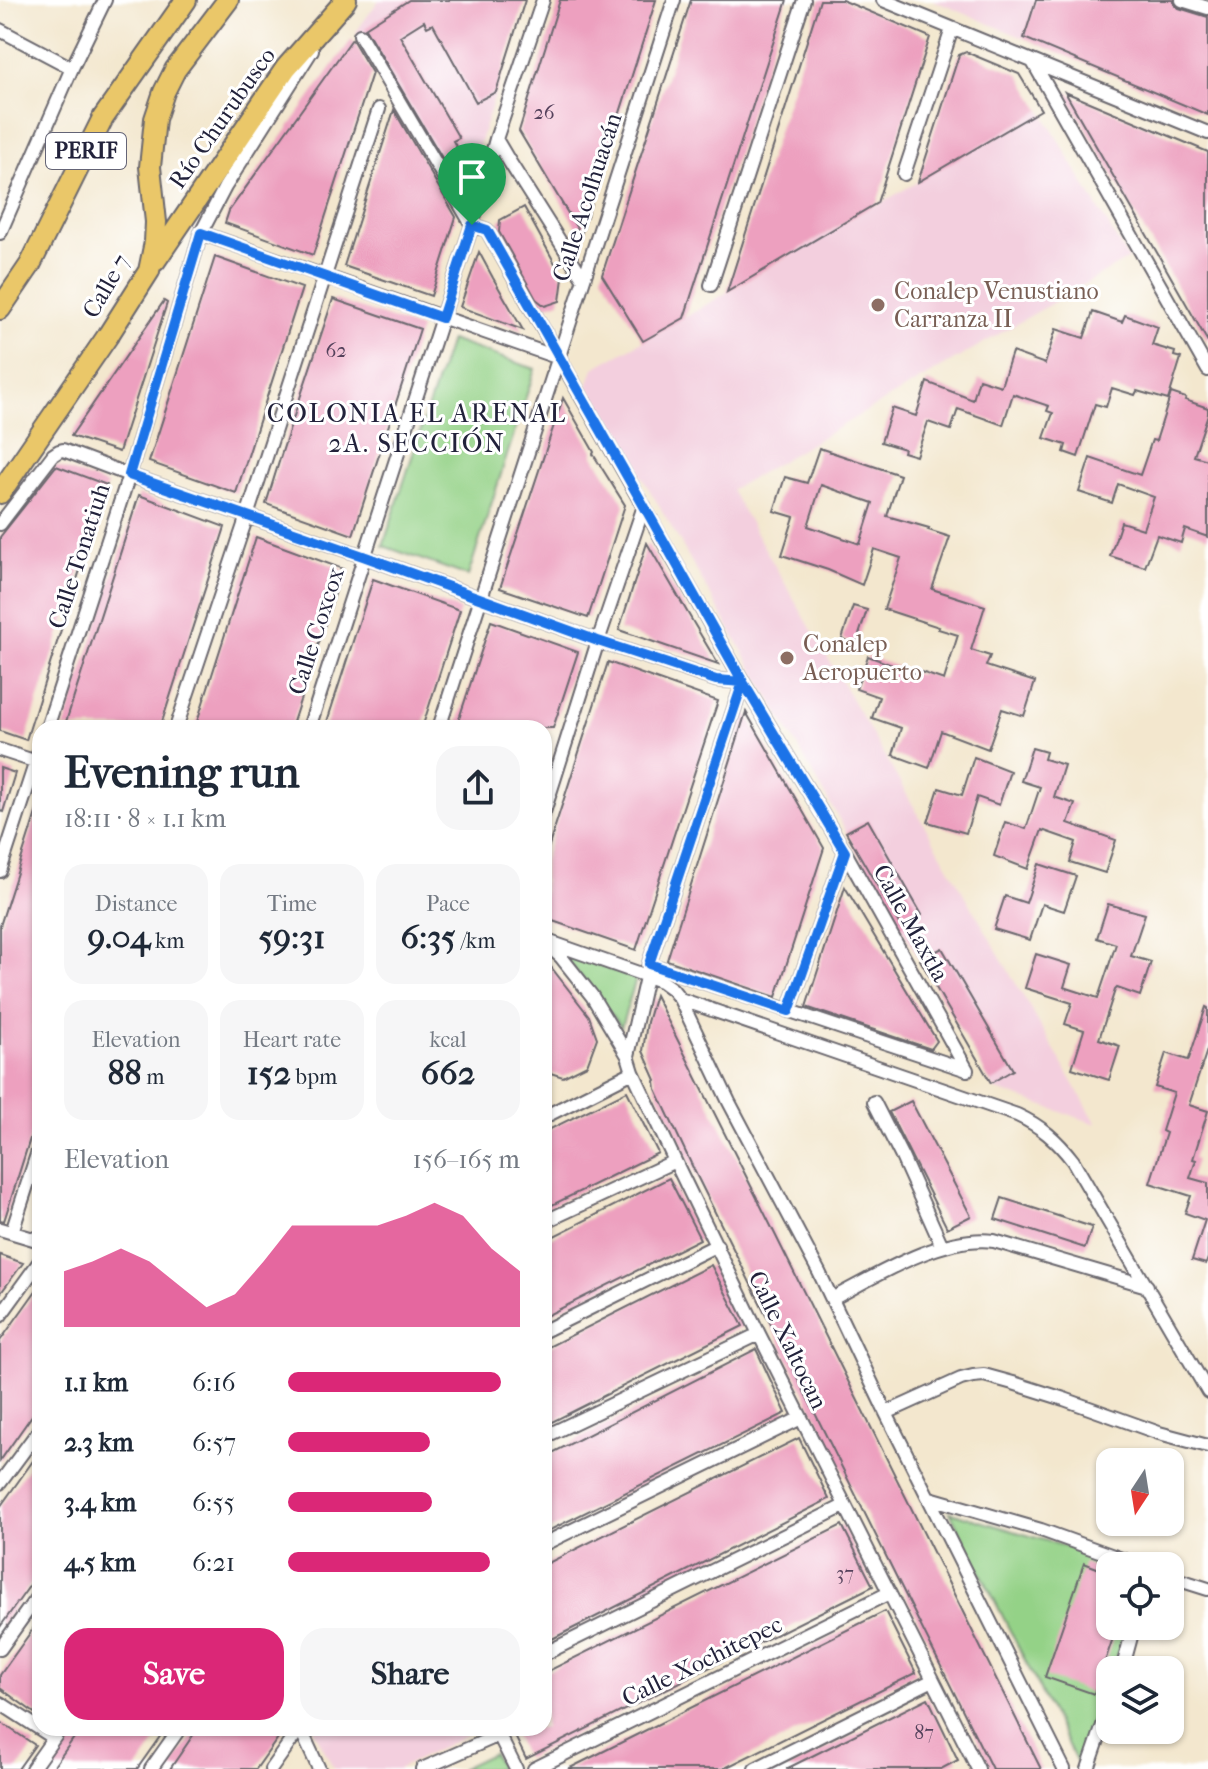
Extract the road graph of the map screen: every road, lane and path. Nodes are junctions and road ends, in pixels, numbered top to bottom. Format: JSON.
{"nodes":[{"id":1,"x":105,"y":0,"type":"edge"},
{"id":2,"x":186,"y":0,"type":"edge"},
{"id":3,"x":228,"y":0,"type":"edge"},
{"id":4,"x":543,"y":0,"type":"edge"},
{"id":5,"x":674,"y":0,"type":"edge"},
{"id":6,"x":804,"y":0,"type":"edge"},
{"id":7,"x":883,"y":0,"type":"edge"},
{"id":8,"x":1182,"y":0,"type":"edge"},
{"id":9,"x":341,"y":6,"type":"edge"},
{"id":10,"x":1208,"y":8,"type":"edge"},
{"id":11,"x":952,"y":29,"type":"junction"},
{"id":12,"x":0,"y":30,"type":"edge"},
{"id":13,"x":360,"y":35,"type":"dead end"},
{"id":14,"x":1033,"y":62,"type":"junction"},
{"id":15,"x":72,"y":68,"type":"junction"},
{"id":16,"x":379,"y":109,"type":"dead end"},
{"id":17,"x":1208,"y":133,"type":"edge"},
{"id":18,"x":496,"y":139,"type":"junction"},
{"id":19,"x":904,"y":174,"type":"dead end"},
{"id":20,"x":472,"y":225,"type":"junction"},
{"id":21,"x":0,"y":233,"type":"edge"},
{"id":22,"x":201,"y":233,"type":"junction"},
{"id":23,"x":149,"y":271,"type":"junction"},
{"id":24,"x":325,"y":277,"type":"junction"},
{"id":25,"x":583,"y":278,"type":"junction"},
{"id":26,"x":711,"y":285,"type":"dead end"},
{"id":27,"x":0,"y":309,"type":"edge"},
{"id":28,"x":442,"y":318,"type":"junction"},
{"id":29,"x":559,"y":358,"type":"junction"},
{"id":30,"x":1208,"y":370,"type":"edge"},
{"id":31,"x":129,"y":475,"type":"junction"},
{"id":32,"x":0,"y":493,"type":"edge"},
{"id":33,"x":644,"y":506,"type":"junction"},
{"id":34,"x":247,"y":516,"type":"junction"},
{"id":35,"x":0,"y":524,"type":"edge"},
{"id":36,"x":363,"y":556,"type":"junction"},
{"id":37,"x":481,"y":599,"type":"junction"},
{"id":38,"x":598,"y":641,"type":"junction"},
{"id":39,"x":743,"y":682,"type":"junction"},
{"id":40,"x":50,"y":720,"type":"edge"},
{"id":41,"x":179,"y":720,"type":"edge"},
{"id":42,"x":312,"y":720,"type":"edge"},
{"id":43,"x":442,"y":720,"type":"edge"},
{"id":44,"x":0,"y":750,"type":"edge"},
{"id":45,"x":32,"y":757,"type":"edge"},
{"id":46,"x":32,"y":778,"type":"edge"},
{"id":47,"x":552,"y":787,"type":"edge"},
{"id":48,"x":845,"y":852,"type":"junction"},
{"id":49,"x":0,"y":871,"type":"edge"},
{"id":50,"x":552,"y":943,"type":"edge"},
{"id":51,"x":552,"y":949,"type":"edge"},
{"id":52,"x":648,"y":969,"type":"junction"},
{"id":53,"x":680,"y":999,"type":"junction"},
{"id":54,"x":789,"y":1011,"type":"junction"},
{"id":55,"x":628,"y":1056,"type":"junction"},
{"id":56,"x":633,"y":1072,"type":"junction"},
{"id":57,"x":874,"y":1102,"type":"dead end"},
{"id":58,"x":552,"y":1113,"type":"edge"},
{"id":59,"x":675,"y":1161,"type":"junction"},
{"id":60,"x":32,"y":1165,"type":"edge"},
{"id":61,"x":552,"y":1218,"type":"edge"},
{"id":62,"x":6,"y":1231,"type":"edge"},
{"id":63,"x":32,"y":1239,"type":"edge"},
{"id":64,"x":717,"y":1245,"type":"junction"},
{"id":65,"x":942,"y":1246,"type":"junction"},
{"id":66,"x":32,"y":1272,"type":"edge"},
{"id":67,"x":1147,"y":1286,"type":"junction"},
{"id":68,"x":832,"y":1299,"type":"junction"},
{"id":69,"x":0,"y":1316,"type":"edge"},
{"id":70,"x":552,"y":1327,"type":"edge"},
{"id":71,"x":759,"y":1334,"type":"junction"},
{"id":72,"x":1208,"y":1392,"type":"edge"},
{"id":73,"x":886,"y":1413,"type":"junction"},
{"id":74,"x":801,"y":1418,"type":"junction"},
{"id":75,"x":552,"y":1433,"type":"edge"},
{"id":76,"x":32,"y":1440,"type":"edge"},
{"id":77,"x":1208,"y":1446,"type":"edge"},
{"id":78,"x":0,"y":1483,"type":"edge"},
{"id":79,"x":930,"y":1498,"type":"junction"},
{"id":80,"x":844,"y":1506,"type":"junction"},
{"id":81,"x":552,"y":1540,"type":"edge"},
{"id":82,"x":1103,"y":1552,"type":"edge"},
{"id":83,"x":1184,"y":1581,"type":"edge"},
{"id":84,"x":1208,"y":1589,"type":"edge"},
{"id":85,"x":889,"y":1593,"type":"junction"},
{"id":86,"x":32,"y":1604,"type":"edge"},
{"id":87,"x":0,"y":1649,"type":"edge"},
{"id":88,"x":552,"y":1650,"type":"edge"},
{"id":89,"x":933,"y":1680,"type":"junction"},
{"id":90,"x":0,"y":1703,"type":"edge"},
{"id":91,"x":32,"y":1720,"type":"edge"},
{"id":92,"x":55,"y":1736,"type":"edge"},
{"id":93,"x":174,"y":1736,"type":"edge"},
{"id":94,"x":294,"y":1736,"type":"edge"},
{"id":95,"x":304,"y":1736,"type":"edge"},
{"id":96,"x":487,"y":1736,"type":"edge"},
{"id":97,"x":500,"y":1736,"type":"edge"},
{"id":98,"x":1097,"y":1744,"type":"edge"},
{"id":99,"x":974,"y":1768,"type":"edge"},
{"id":100,"x":32,"y":1769,"type":"edge"},
{"id":101,"x":151,"y":1769,"type":"edge"},
{"id":102,"x":271,"y":1769,"type":"edge"},
{"id":103,"x":319,"y":1769,"type":"edge"},
{"id":104,"x":422,"y":1769,"type":"edge"},
{"id":105,"x":516,"y":1769,"type":"edge"},
{"id":106,"x":534,"y":1769,"type":"edge"},
{"id":107,"x":755,"y":1769,"type":"edge"},
{"id":108,"x":1064,"y":1769,"type":"edge"},
{"id":109,"x":1088,"y":1769,"type":"edge"}],
"edges":[{"from":1,"to":15,"type":"street"},
{"from":2,"to":27,"type":"main road","number":"PERIF"},
{"from":3,"to":23,"type":"main road","name":"Calle 7","number":"PERIF"},
{"from":4,"to":18,"type":"street","name":"Calle Coxcox"},
{"from":5,"to":25,"type":"street","name":"Calle Acolhuacán"},
{"from":6,"to":26,"type":"street"},
{"from":7,"to":11,"type":"street"},
{"from":8,"to":10,"type":"street"},
{"from":9,"to":22,"type":"street","name":"Calle Tonatiuh"},
{"from":9,"to":23,"type":"main road","name":"Río Churubusco"},
{"from":11,"to":14,"type":"street"},
{"from":11,"to":19,"type":"street"},
{"from":12,"to":15,"type":"street"},
{"from":13,"to":20,"type":"street","name":"Calle Maxtla"},
{"from":14,"to":17,"type":"street"},
{"from":14,"to":30,"type":"street"},
{"from":15,"to":21,"type":"street"},
{"from":16,"to":24,"type":"street"},
{"from":18,"to":20,"type":"street","name":"Calle Coxcox"},
{"from":18,"to":25,"type":"street"},
{"from":20,"to":28,"type":"street","name":"Calle Coxcox"},
{"from":20,"to":29,"type":"street","name":"Calle Maxtla"},
{"from":22,"to":24,"type":"street"},
{"from":22,"to":31,"type":"street","name":"Calle Tonatiuh"},
{"from":23,"to":32,"type":"main road","name":"Calle 7","number":"PERIF"},
{"from":24,"to":28,"type":"street"},
{"from":24,"to":34,"type":"street"},
{"from":25,"to":29,"type":"street","name":"Calle Acolhuacán"},
{"from":28,"to":29,"type":"street"},
{"from":28,"to":36,"type":"street","name":"Calle Coxcox"},
{"from":29,"to":33,"type":"street","name":"Calle Maxtla"},
{"from":29,"to":37,"type":"street","name":"Calle Acolhuacán"},
{"from":31,"to":34,"type":"street"},
{"from":31,"to":35,"type":"street"},
{"from":31,"to":40,"type":"street","name":"Calle Tonatiuh"},
{"from":33,"to":38,"type":"street"},
{"from":33,"to":39,"type":"street","name":"Calle Maxtla"},
{"from":34,"to":36,"type":"street"},
{"from":34,"to":41,"type":"street"},
{"from":36,"to":37,"type":"street"},
{"from":36,"to":42,"type":"street","name":"Calle Coxcox"},
{"from":37,"to":38,"type":"street"},
{"from":37,"to":43,"type":"street","name":"Calle Acolhuacán"},
{"from":38,"to":39,"type":"street"},
{"from":38,"to":47,"type":"street"},
{"from":39,"to":48,"type":"street","name":"Calle Maxtla"},
{"from":39,"to":52,"type":"street"},
{"from":44,"to":45,"type":"street"},
{"from":46,"to":49,"type":"street"},
{"from":48,"to":54,"type":"street"},
{"from":48,"to":54,"type":"street","name":"Calle Maxtla"},
{"from":50,"to":52,"type":"street"},
{"from":51,"to":55,"type":"street","name":"Calle Xaltocan"},
{"from":52,"to":53,"type":"street"},
{"from":52,"to":54,"type":"street"},
{"from":52,"to":55,"type":"street"},
{"from":53,"to":67,"type":"street"},
{"from":53,"to":68,"type":"street"},
{"from":55,"to":56,"type":"street","name":"Calle Xaltocan"},
{"from":56,"to":58,"type":"street"},
{"from":56,"to":59,"type":"street","name":"Calle Xaltocan"},
{"from":57,"to":65,"type":"street"},
{"from":59,"to":61,"type":"street"},
{"from":59,"to":64,"type":"street","name":"Calle Xaltocan"},
{"from":60,"to":62,"type":"street"},
{"from":62,"to":63,"type":"street"},
{"from":64,"to":70,"type":"street"},
{"from":64,"to":71,"type":"street","name":"Calle Xaltocan"},
{"from":65,"to":67,"type":"street"},
{"from":65,"to":68,"type":"street"},
{"from":66,"to":69,"type":"street"},
{"from":67,"to":72,"type":"street"},
{"from":68,"to":73,"type":"street"},
{"from":71,"to":74,"type":"street","name":"Calle Xaltocan"},
{"from":71,"to":75,"type":"street"},
{"from":73,"to":77,"type":"street"},
{"from":73,"to":79,"type":"street"},
{"from":74,"to":80,"type":"street","name":"Calle Xaltocan"},
{"from":74,"to":81,"type":"street"},
{"from":76,"to":78,"type":"street"},
{"from":79,"to":82,"type":"street"},
{"from":79,"to":108,"type":"street"},
{"from":80,"to":85,"type":"street","name":"Calle Xaltocan"},
{"from":80,"to":88,"type":"street"},
{"from":83,"to":84,"type":"street"},
{"from":85,"to":89,"type":"street","name":"Calle Xaltocan"},
{"from":85,"to":106,"type":"street","name":"Calle Xochitepec"},
{"from":86,"to":87,"type":"street"},
{"from":89,"to":99,"type":"street","name":"Calle Xaltocan"},
{"from":89,"to":107,"type":"street"},
{"from":90,"to":91,"type":"street"},
{"from":92,"to":100,"type":"street"},
{"from":93,"to":101,"type":"street"},
{"from":94,"to":102,"type":"street"},
{"from":95,"to":103,"type":"street"},
{"from":96,"to":104,"type":"street"},
{"from":97,"to":105,"type":"street"},
{"from":98,"to":109,"type":"street"}]}
